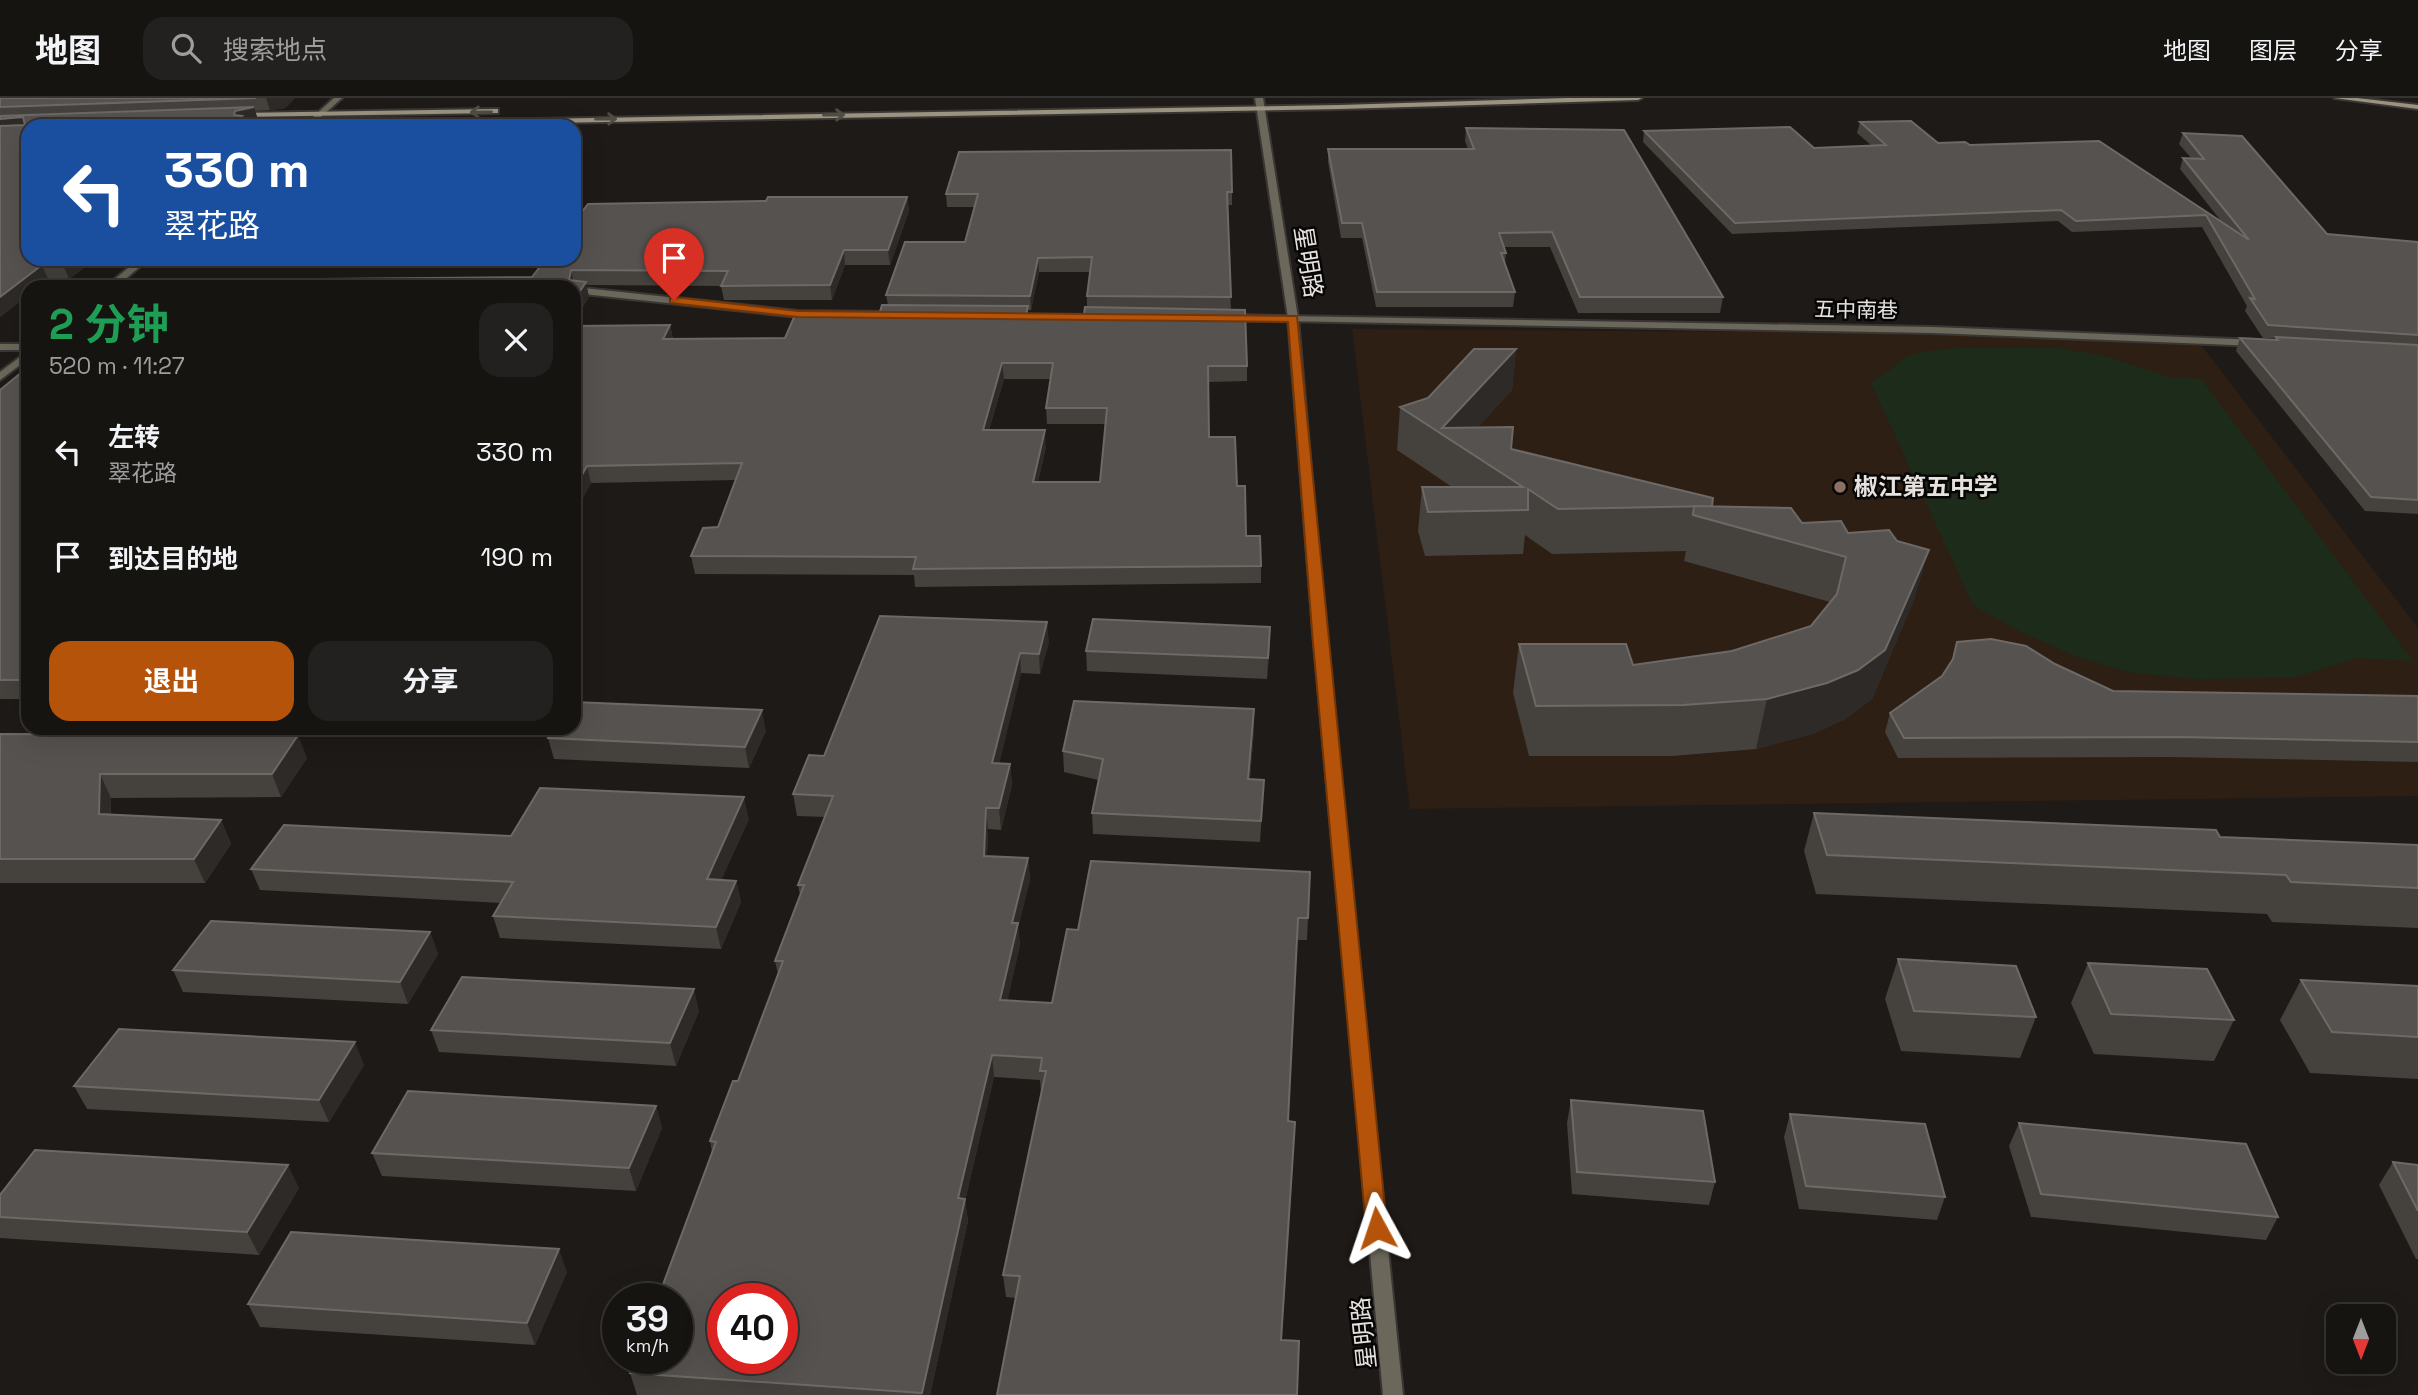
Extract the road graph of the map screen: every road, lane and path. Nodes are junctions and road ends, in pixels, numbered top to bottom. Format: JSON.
{"nodes":[{"id":1,"x":338,"y":98,"type":"edge"},
{"id":2,"x":1325,"y":98,"type":"edge"},
{"id":3,"x":1638,"y":98,"type":"edge"},
{"id":4,"x":2338,"y":98,"type":"edge"},
{"id":5,"x":2377,"y":98,"type":"edge"},
{"id":6,"x":1260,"y":102,"type":"edge"},
{"id":7,"x":2403,"y":105,"type":"junction"},
{"id":8,"x":2418,"y":107,"type":"edge"},
{"id":9,"x":527,"y":111,"type":"dead end"},
{"id":10,"x":541,"y":111,"type":"dead end"},
{"id":11,"x":320,"y":113,"type":"junction"},
{"id":12,"x":223,"y":116,"type":"edge"},
{"id":13,"x":314,"y":119,"type":"edge"},
{"id":14,"x":557,"y":119,"type":"edge"},
{"id":15,"x":136,"y":266,"type":"edge"},
{"id":16,"x":120,"y":280,"type":"edge"},
{"id":17,"x":581,"y":290,"type":"edge"},
{"id":18,"x":908,"y":315,"type":"edge"},
{"id":19,"x":1211,"y":318,"type":"edge"},
{"id":20,"x":1293,"y":318,"type":"junction"},
{"id":21,"x":2264,"y":343,"type":"edge"},
{"id":22,"x":0,"y":347,"type":"edge"},
{"id":23,"x":21,"y":347,"type":"edge"},
{"id":24,"x":21,"y":360,"type":"edge"},
{"id":25,"x":0,"y":377,"type":"edge"},
{"id":26,"x":1393,"y":1395,"type":"edge"}],
"edges":[{"from":1,"to":11,"type":"street"},
{"from":2,"to":6,"type":"main road"},
{"from":3,"to":6,"type":"main road"},
{"from":4,"to":7,"type":"main road"},
{"from":5,"to":7,"type":"main road"},
{"from":6,"to":10,"type":"main road"},
{"from":14,"to":6,"type":"main road","one_way":true},
{"from":6,"to":20,"type":"street","name":"星明路"},
{"from":7,"to":8,"type":"main road"},
{"from":9,"to":11,"type":"main road","one_way":true},
{"from":11,"to":12,"type":"main road"},
{"from":11,"to":13,"type":"street"},
{"from":15,"to":16,"type":"street"},
{"from":17,"to":18,"type":"street"},
{"from":19,"to":20,"type":"street","name":"五中南巷"},
{"from":20,"to":21,"type":"street","name":"五中南巷"},
{"from":20,"to":26,"type":"street","name":"星明路"},
{"from":22,"to":23,"type":"street"},
{"from":24,"to":25,"type":"street"}]}
